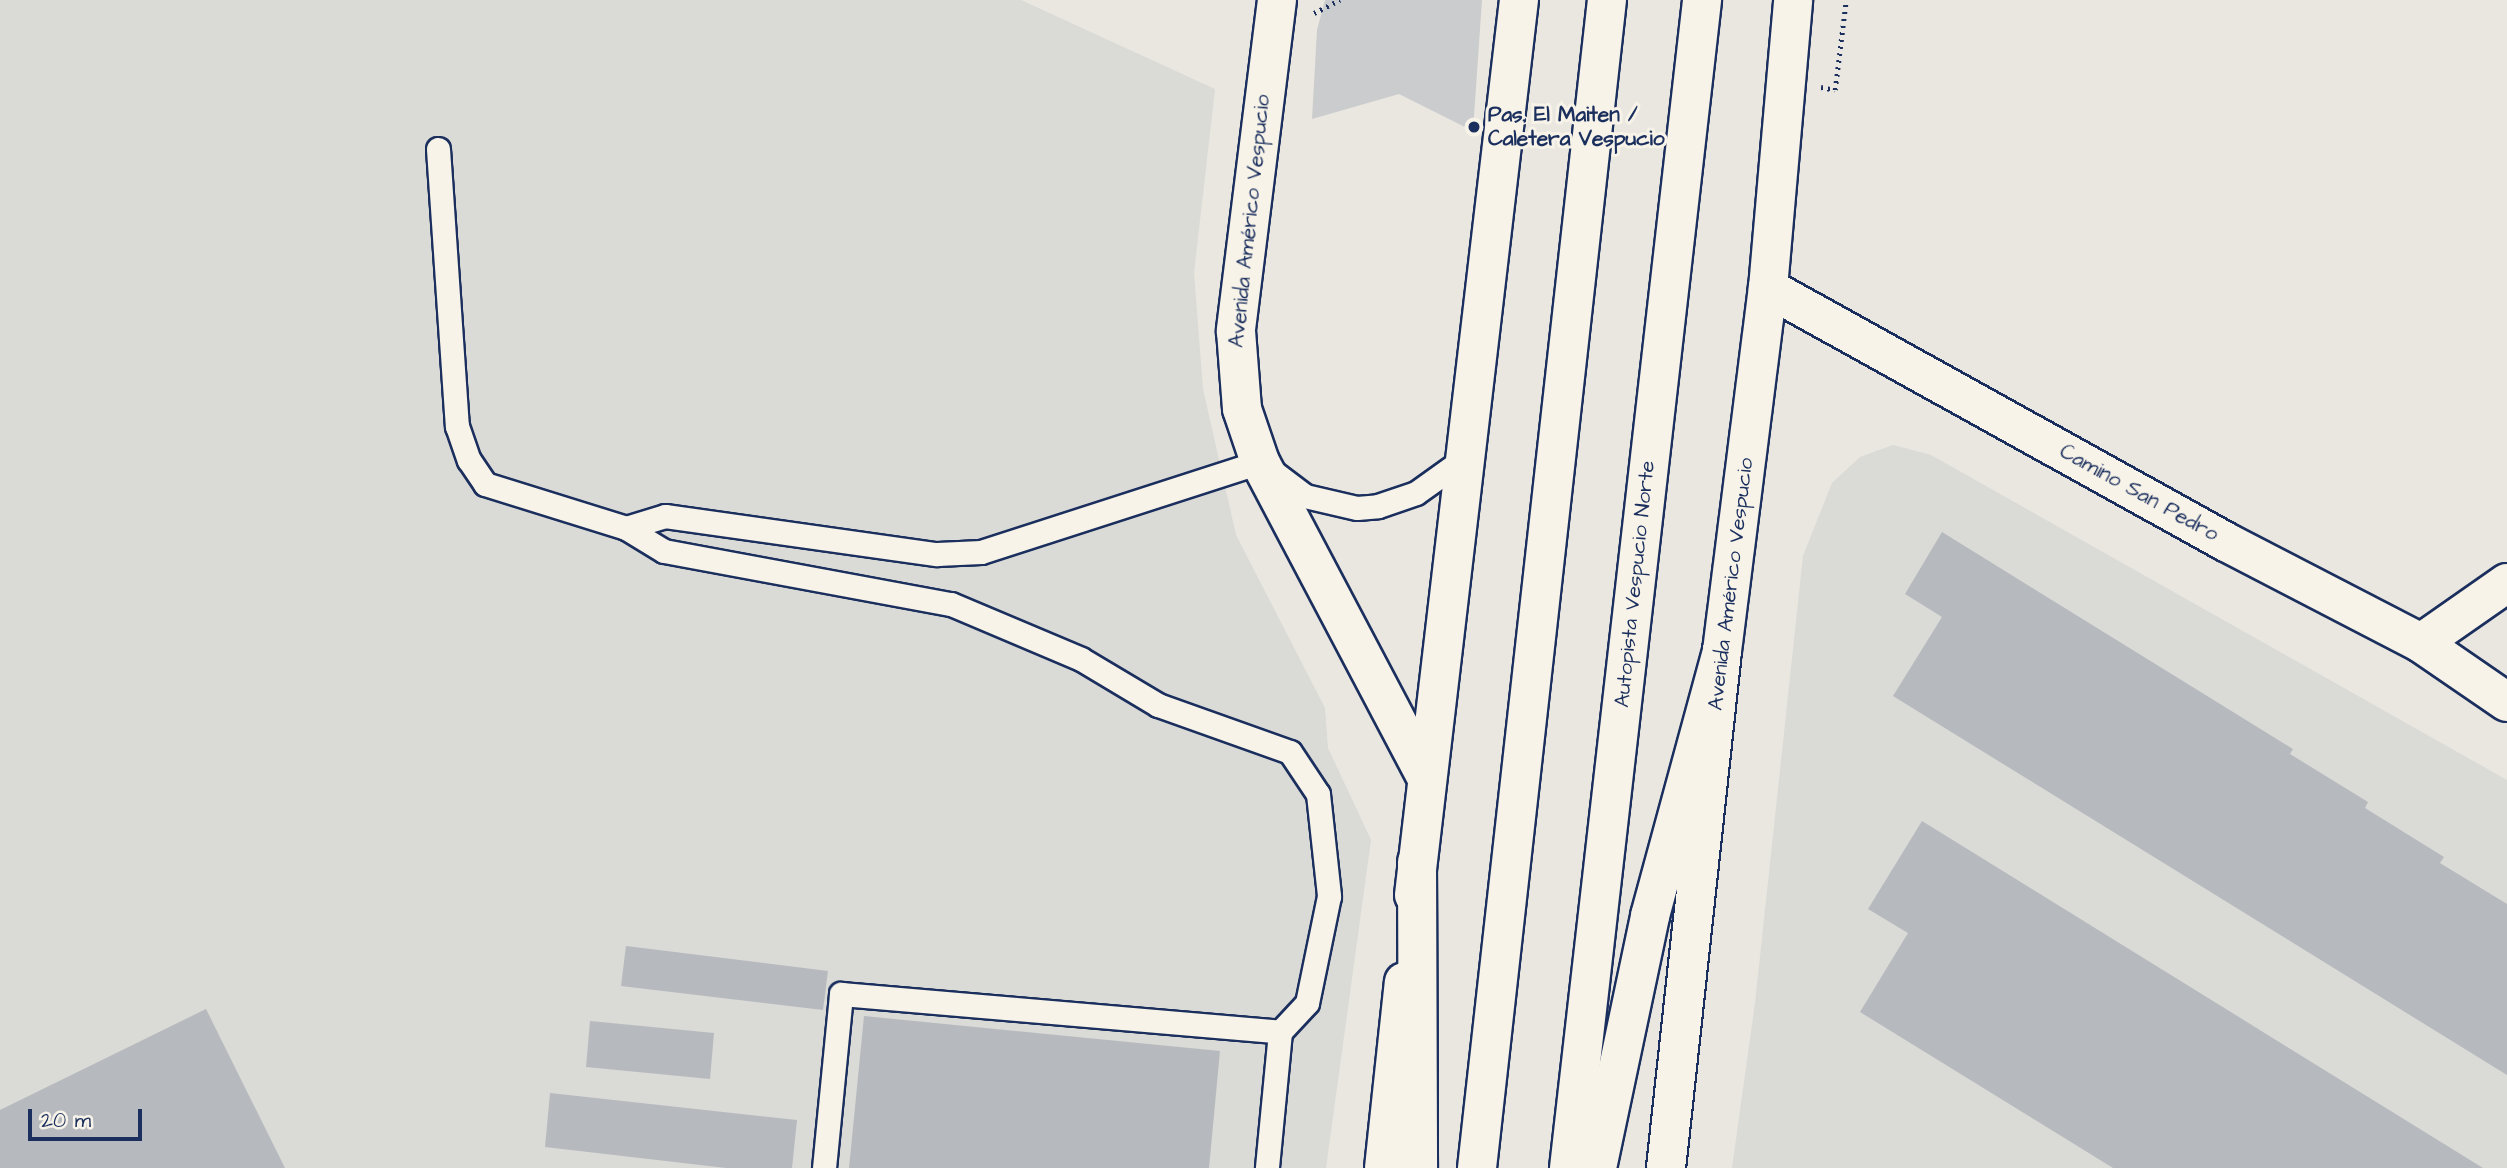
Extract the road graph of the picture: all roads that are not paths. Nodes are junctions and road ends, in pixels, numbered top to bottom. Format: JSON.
{"nodes":[{"id":1,"x":1277,"y":0,"type":"edge"},
{"id":2,"x":1519,"y":0,"type":"edge"},
{"id":3,"x":1607,"y":0,"type":"edge"},
{"id":4,"x":1702,"y":0,"type":"edge"},
{"id":5,"x":1793,"y":0,"type":"edge"},
{"id":6,"x":438,"y":149,"type":"dead end"},
{"id":7,"x":1768,"y":288,"type":"junction"},
{"id":8,"x":1465,"y":457,"type":"junction"},
{"id":9,"x":1260,"y":462,"type":"junction"},
{"id":10,"x":626,"y":528,"type":"junction"},
{"id":11,"x":2507,"y":583,"type":"edge"},
{"id":12,"x":2421,"y":643,"type":"junction"},
{"id":13,"x":1722,"y":650,"type":"junction"},
{"id":14,"x":2507,"y":702,"type":"edge"},
{"id":15,"x":1426,"y":777,"type":"junction"},
{"id":16,"x":1417,"y":862,"type":"junction"},
{"id":17,"x":1280,"y":1032,"type":"junction"},
{"id":18,"x":824,"y":1168,"type":"edge"},
{"id":19,"x":1267,"y":1168,"type":"edge"},
{"id":20,"x":1384,"y":1168,"type":"edge"},
{"id":21,"x":1418,"y":1168,"type":"edge"},
{"id":22,"x":1477,"y":1168,"type":"edge"},
{"id":23,"x":1569,"y":1168,"type":"edge"},
{"id":24,"x":1597,"y":1168,"type":"edge"},
{"id":25,"x":1666,"y":1168,"type":"edge"}],
"edges":[{"from":1,"to":9,"type":"main road","name":"Avenida Américo Vespucio"},
{"from":2,"to":8,"type":"main road"},
{"from":3,"to":22,"type":"main road"},
{"from":4,"to":23,"type":"main road","name":"Autopista Vespucio Norte"},
{"from":5,"to":7,"type":"main road","name":"Avenida Américo Vespucio"},
{"from":6,"to":10,"type":"lane"},
{"from":7,"to":12,"type":"main road","name":"Camino San Pedro"},
{"from":7,"to":13,"type":"main road","name":"Avenida Américo Vespucio"},
{"from":8,"to":9,"type":"lane"},
{"from":8,"to":15,"type":"main road"},
{"from":9,"to":10,"type":"lane"},
{"from":9,"to":15,"type":"main road","name":"Avenida Américo Vespucio"},
{"from":10,"to":17,"type":"lane"},
{"from":11,"to":12,"type":"main road"},
{"from":12,"to":14,"type":"main road","name":"Camino San Pedro"},
{"from":13,"to":24,"type":"main road"},
{"from":13,"to":25,"type":"main road","name":"Avenida Américo Vespucio"},
{"from":15,"to":16,"type":"main road"},
{"from":16,"to":20,"type":"main road"},
{"from":16,"to":21,"type":"main road"},
{"from":17,"to":18,"type":"lane"},
{"from":17,"to":19,"type":"lane"}]}
